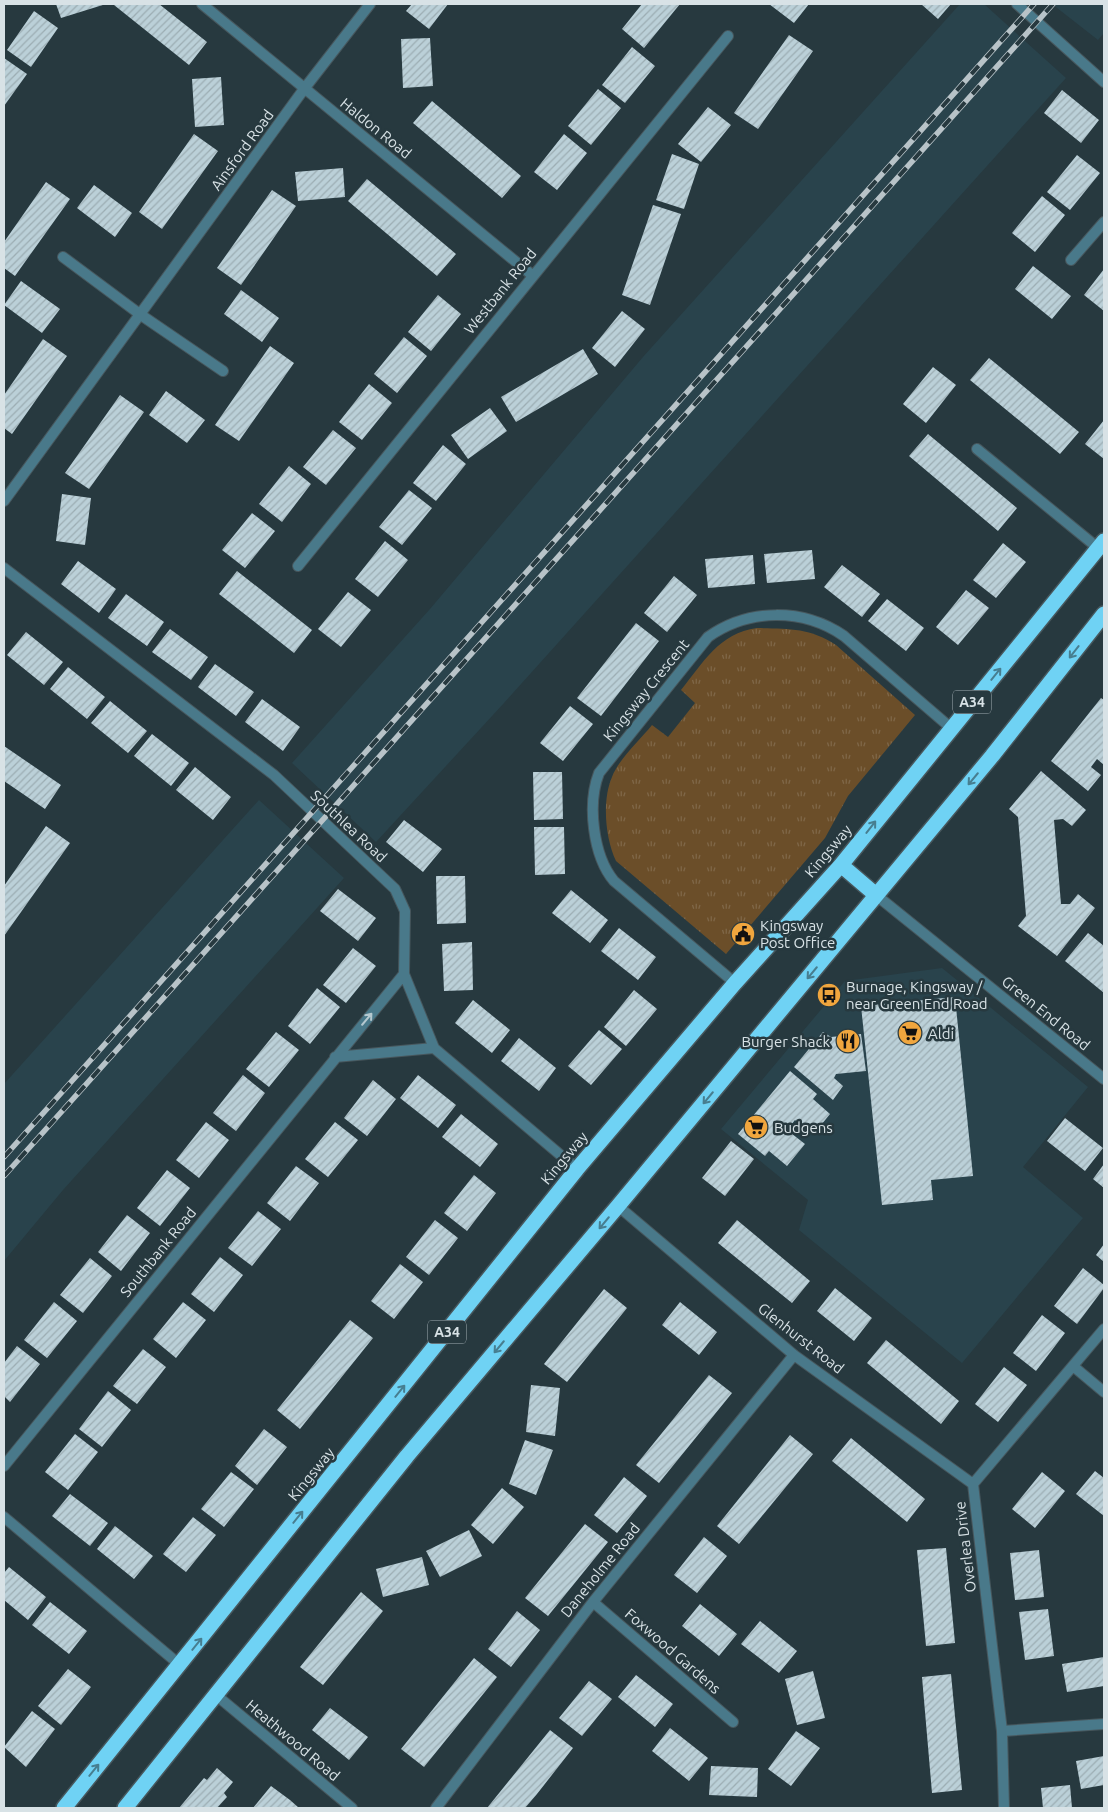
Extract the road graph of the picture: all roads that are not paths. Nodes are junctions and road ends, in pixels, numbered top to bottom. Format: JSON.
{"nodes":[{"id":1,"x":202,"y":4,"type":"edge"},
{"id":2,"x":370,"y":4,"type":"edge"},
{"id":3,"x":1017,"y":4,"type":"edge"},
{"id":4,"x":728,"y":36,"type":"dead end"},
{"id":5,"x":1104,"y":82,"type":"edge"},
{"id":6,"x":304,"y":90,"type":"junction"},
{"id":7,"x":1104,"y":222,"type":"edge"},
{"id":8,"x":63,"y":257,"type":"dead end"},
{"id":9,"x":1071,"y":260,"type":"dead end"},
{"id":10,"x":532,"y":275,"type":"junction"},
{"id":11,"x":142,"y":315,"type":"junction"},
{"id":12,"x":223,"y":371,"type":"dead end"},
{"id":13,"x":977,"y":449,"type":"dead end"},
{"id":14,"x":4,"y":501,"type":"edge"},
{"id":15,"x":1101,"y":544,"type":"edge"},
{"id":16,"x":298,"y":566,"type":"dead end"},
{"id":17,"x":4,"y":568,"type":"edge"},
{"id":18,"x":1104,"y":614,"type":"edge"},
{"id":19,"x":951,"y":728,"type":"junction"},
{"id":20,"x":840,"y":865,"type":"junction"},
{"id":21,"x":876,"y":895,"type":"junction"},
{"id":22,"x":404,"y":974,"type":"junction"},
{"id":23,"x":735,"y":983,"type":"junction"},
{"id":24,"x":434,"y":1048,"type":"junction"},
{"id":25,"x":336,"y":1057,"type":"junction"},
{"id":26,"x":1104,"y":1079,"type":"edge"},
{"id":27,"x":577,"y":1169,"type":"junction"},
{"id":28,"x":618,"y":1206,"type":"junction"},
{"id":29,"x":1104,"y":1329,"type":"edge"},
{"id":30,"x":794,"y":1355,"type":"junction"},
{"id":31,"x":1073,"y":1366,"type":"junction"},
{"id":32,"x":1104,"y":1392,"type":"edge"},
{"id":33,"x":4,"y":1466,"type":"edge"},
{"id":34,"x":973,"y":1484,"type":"junction"},
{"id":35,"x":4,"y":1517,"type":"edge"},
{"id":36,"x":593,"y":1602,"type":"junction"},
{"id":37,"x":180,"y":1665,"type":"junction"},
{"id":38,"x":216,"y":1695,"type":"junction"},
{"id":39,"x":732,"y":1722,"type":"dead end"},
{"id":40,"x":1104,"y":1724,"type":"edge"},
{"id":41,"x":1002,"y":1731,"type":"junction"},
{"id":42,"x":64,"y":1808,"type":"edge"},
{"id":43,"x":125,"y":1808,"type":"edge"},
{"id":44,"x":352,"y":1808,"type":"edge"},
{"id":45,"x":436,"y":1808,"type":"edge"},
{"id":46,"x":1004,"y":1808,"type":"edge"}],
"edges":[{"from":1,"to":6,"type":"street","name":"Haldon Road"},
{"from":2,"to":6,"type":"street","name":"Ainsford Road"},
{"from":3,"to":5,"type":"street"},
{"from":4,"to":10,"type":"street","name":"Westbank Road"},
{"from":6,"to":10,"type":"street","name":"Haldon Road"},
{"from":6,"to":11,"type":"street","name":"Ainsford Road"},
{"from":7,"to":9,"type":"street"},
{"from":8,"to":11,"type":"street"},
{"from":10,"to":16,"type":"street","name":"Westbank Road"},
{"from":11,"to":12,"type":"street"},
{"from":11,"to":14,"type":"street","name":"Ainsford Road"},
{"from":13,"to":15,"type":"street"},
{"from":19,"to":15,"type":"highway","name":"Kingsway","number":"A34","one_way":true},
{"from":17,"to":22,"type":"street","name":"Southlea Road"},
{"from":18,"to":21,"type":"highway","one_way":true},
{"from":20,"to":19,"type":"highway","name":"Kingsway","number":"A34","one_way":true},
{"from":19,"to":23,"type":"street","name":"Kingsway Crescent"},
{"from":20,"to":21,"type":"highway"},
{"from":20,"to":23,"type":"highway","name":"Kingsway","number":"A34"},
{"from":21,"to":26,"type":"street","name":"Green End Road"},
{"from":21,"to":28,"type":"highway","one_way":true},
{"from":22,"to":24,"type":"street","name":"Southlea Road"},
{"from":25,"to":22,"type":"street","name":"Southbank Road","one_way":true},
{"from":23,"to":27,"type":"highway","name":"Kingsway","number":"A34"},
{"from":24,"to":25,"type":"street"},
{"from":24,"to":27,"type":"street","name":"Southlea Road"},
{"from":25,"to":33,"type":"street","name":"Southbank Road"},
{"from":37,"to":27,"type":"highway","name":"Kingsway","number":"A34","one_way":true},
{"from":28,"to":30,"type":"street","name":"Glenhurst Road"},
{"from":28,"to":38,"type":"highway","one_way":true},
{"from":29,"to":31,"type":"street","name":"Overlea Drive"},
{"from":30,"to":34,"type":"street","name":"Glenhurst Road"},
{"from":30,"to":36,"type":"street","name":"Daneholme Road"},
{"from":31,"to":32,"type":"street"},
{"from":31,"to":34,"type":"street","name":"Overlea Drive"},
{"from":34,"to":41,"type":"street","name":"Overlea Drive"},
{"from":35,"to":37,"type":"street"},
{"from":36,"to":39,"type":"street","name":"Foxwood Gardens"},
{"from":36,"to":45,"type":"street","name":"Daneholme Road"},
{"from":42,"to":37,"type":"highway","name":"Kingsway","number":"A34","one_way":true},
{"from":38,"to":43,"type":"highway"},
{"from":38,"to":44,"type":"street","name":"Heathwood Road"},
{"from":40,"to":41,"type":"street"},
{"from":41,"to":46,"type":"street","name":"Overlea Drive"}]}
